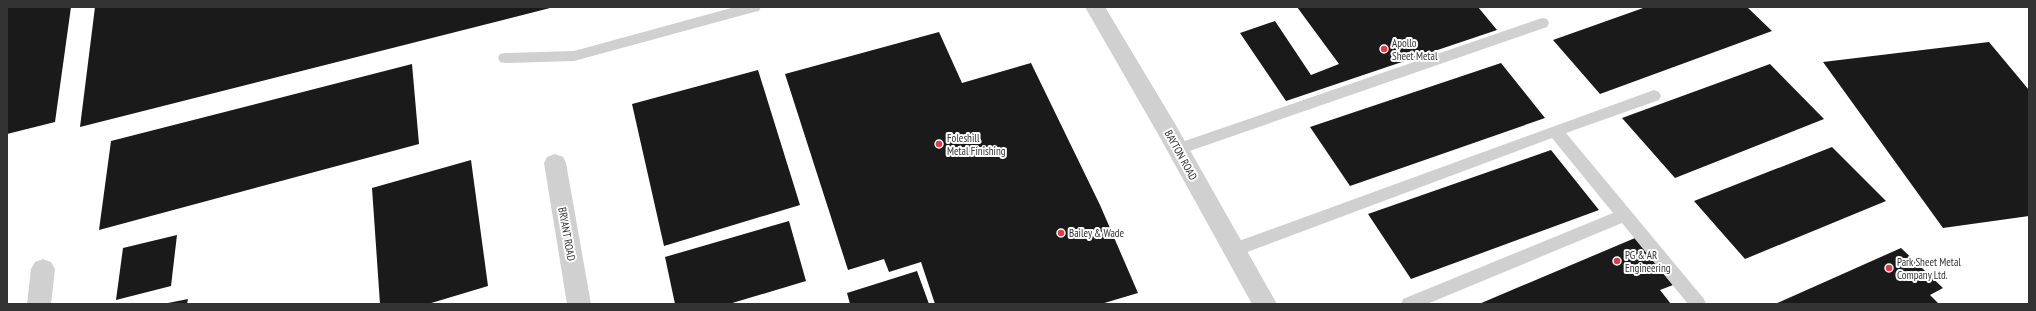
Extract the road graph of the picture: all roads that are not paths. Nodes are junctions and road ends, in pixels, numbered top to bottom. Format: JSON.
{"nodes":[{"id":1,"x":754,"y":7,"type":"edge"},
{"id":2,"x":1095,"y":7,"type":"edge"},
{"id":3,"x":1542,"y":23,"type":"dead end"},
{"id":4,"x":505,"y":58,"type":"dead end"},
{"id":5,"x":1654,"y":96,"type":"dead end"},
{"id":6,"x":1555,"y":131,"type":"junction"},
{"id":7,"x":1178,"y":150,"type":"junction"},
{"id":8,"x":555,"y":163,"type":"dead end"},
{"id":9,"x":1624,"y":215,"type":"junction"},
{"id":10,"x":1234,"y":250,"type":"junction"},
{"id":11,"x":43,"y":269,"type":"dead end"},
{"id":12,"x":39,"y":304,"type":"edge"},
{"id":13,"x":579,"y":304,"type":"edge"},
{"id":14,"x":1265,"y":304,"type":"edge"},
{"id":15,"x":1409,"y":304,"type":"edge"},
{"id":16,"x":1698,"y":304,"type":"edge"}],
"edges":[{"from":1,"to":4,"type":"lane"},
{"from":2,"to":7,"type":"street","name":"BAYTON ROAD"},
{"from":3,"to":7,"type":"lane"},
{"from":5,"to":6,"type":"lane"},
{"from":6,"to":9,"type":"lane"},
{"from":6,"to":10,"type":"lane"},
{"from":7,"to":10,"type":"street","name":"BAYTON ROAD"},
{"from":8,"to":13,"type":"street","name":"BRYANT ROAD"},
{"from":9,"to":15,"type":"lane"},
{"from":9,"to":16,"type":"lane"},
{"from":10,"to":14,"type":"street","name":"BAYTON ROAD"},
{"from":11,"to":12,"type":"street"}]}
